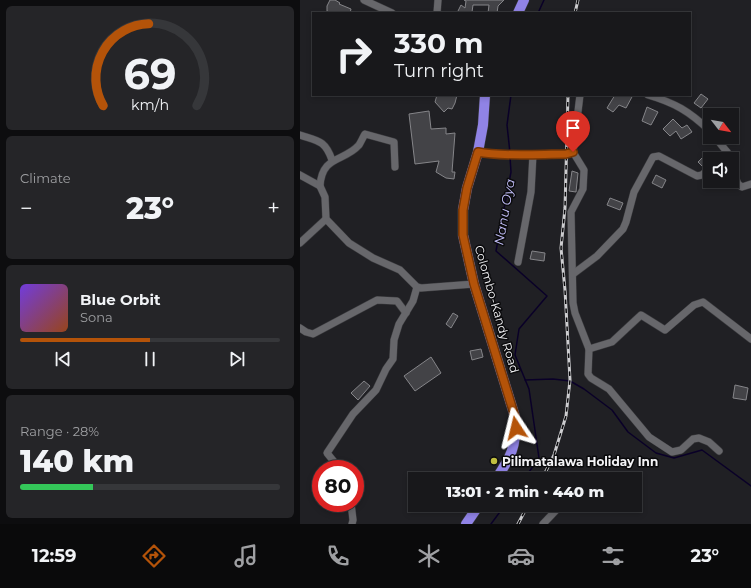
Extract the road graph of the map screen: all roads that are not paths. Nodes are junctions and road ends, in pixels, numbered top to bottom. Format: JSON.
{"nodes":[{"id":1,"x":364,"y":0,"type":"edge"},
{"id":2,"x":438,"y":0,"type":"edge"},
{"id":3,"x":524,"y":0,"type":"edge"},
{"id":4,"x":390,"y":12,"type":"edge"},
{"id":5,"x":437,"y":12,"type":"edge"},
{"id":6,"x":518,"y":12,"type":"edge"},
{"id":7,"x":485,"y":96,"type":"edge"},
{"id":8,"x":580,"y":96,"type":"edge"},
{"id":9,"x":652,"y":96,"type":"edge"},
{"id":10,"x":703,"y":125,"type":"edge"},
{"id":11,"x":300,"y":135,"type":"edge"},
{"id":12,"x":478,"y":152,"type":"junction"},
{"id":13,"x":573,"y":152,"type":"junction"},
{"id":14,"x":533,"y":154,"type":"junction"},
{"id":15,"x":332,"y":160,"type":"junction"},
{"id":16,"x":395,"y":167,"type":"dead end"},
{"id":17,"x":703,"y":174,"type":"edge"},
{"id":18,"x":300,"y":175,"type":"edge"},
{"id":19,"x":739,"y":184,"type":"edge"},
{"id":20,"x":751,"y":184,"type":"edge"},
{"id":21,"x":320,"y":186,"type":"junction"},
{"id":22,"x":326,"y":219,"type":"junction"},
{"id":23,"x":300,"y":243,"type":"edge"},
{"id":24,"x":518,"y":262,"type":"dead end"},
{"id":25,"x":573,"y":274,"type":"junction"},
{"id":26,"x":474,"y":284,"type":"junction"},
{"id":27,"x":417,"y":287,"type":"junction"},
{"id":28,"x":406,"y":313,"type":"junction"},
{"id":29,"x":300,"y":328,"type":"edge"},
{"id":30,"x":751,"y":339,"type":"edge"},
{"id":31,"x":589,"y":349,"type":"junction"},
{"id":32,"x":719,"y":451,"type":"dead end"},
{"id":33,"x":333,"y":460,"type":"edge"},
{"id":34,"x":501,"y":472,"type":"edge"},
{"id":35,"x":352,"y":512,"type":"edge"},
{"id":36,"x":474,"y":512,"type":"edge"},
{"id":37,"x":554,"y":512,"type":"edge"},
{"id":38,"x":352,"y":524,"type":"edge"},
{"id":39,"x":466,"y":524,"type":"edge"},
{"id":40,"x":543,"y":524,"type":"edge"}],
"edges":[{"from":1,"to":4,"type":"street"},
{"from":2,"to":5,"type":"street"},
{"from":3,"to":6,"type":"highway"},
{"from":7,"to":12,"type":"highway","name":"Colombo-Kandy Road"},
{"from":8,"to":13,"type":"street"},
{"from":9,"to":10,"type":"street"},
{"from":11,"to":15,"type":"street"},
{"from":12,"to":14,"type":"street"},
{"from":12,"to":26,"type":"highway","name":"Colombo-Kandy Road"},
{"from":13,"to":14,"type":"street"},
{"from":13,"to":25,"type":"street"},
{"from":14,"to":24,"type":"street"},
{"from":15,"to":16,"type":"street"},
{"from":15,"to":21,"type":"street"},
{"from":17,"to":25,"type":"street"},
{"from":18,"to":21,"type":"street"},
{"from":19,"to":20,"type":"street"},
{"from":21,"to":22,"type":"street"},
{"from":22,"to":23,"type":"street"},
{"from":22,"to":27,"type":"street"},
{"from":25,"to":31,"type":"street"},
{"from":26,"to":27,"type":"street"},
{"from":26,"to":34,"type":"highway","name":"Colombo-Kandy Road"},
{"from":27,"to":28,"type":"street"},
{"from":28,"to":29,"type":"street"},
{"from":28,"to":33,"type":"street"},
{"from":30,"to":31,"type":"street"},
{"from":31,"to":32,"type":"street"},
{"from":35,"to":38,"type":"street"},
{"from":36,"to":39,"type":"highway"},
{"from":37,"to":40,"type":"street"}]}
